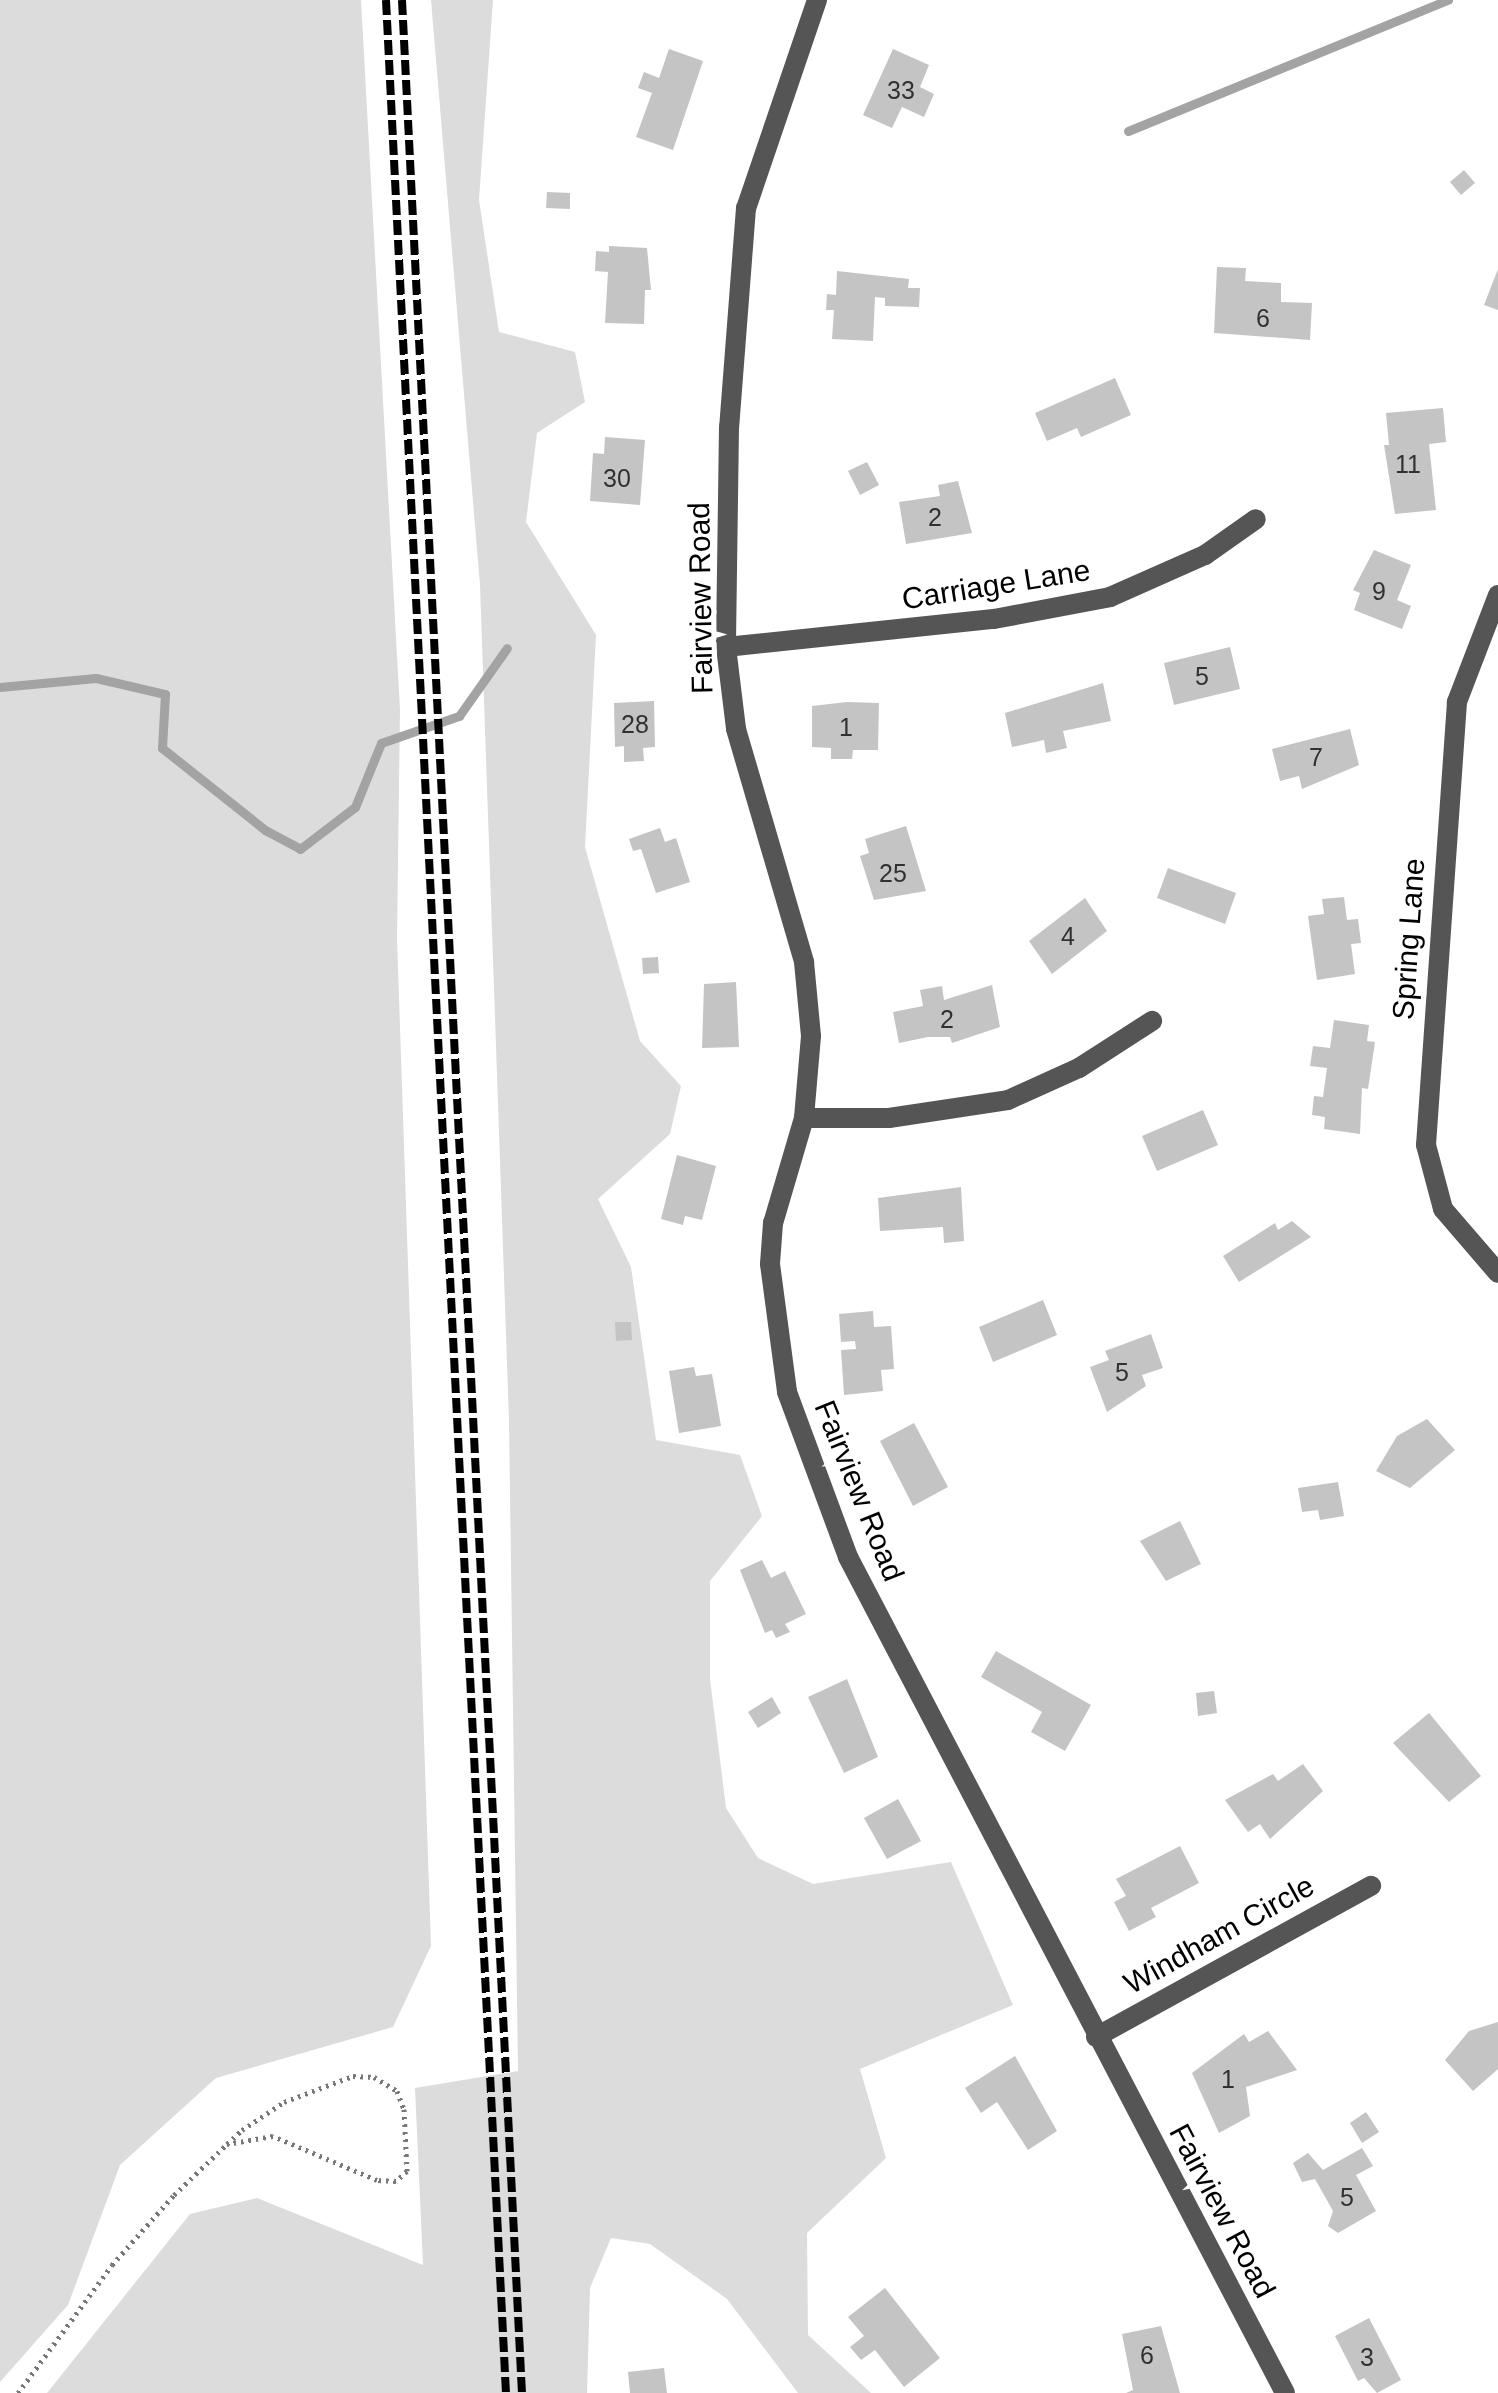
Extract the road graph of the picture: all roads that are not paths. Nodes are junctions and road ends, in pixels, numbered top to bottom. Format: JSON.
{"nodes":[{"id":1,"x":817,"y":0,"type":"edge"},
{"id":2,"x":1256,"y":519,"type":"dead end"},
{"id":3,"x":1498,"y":595,"type":"edge"},
{"id":4,"x":726,"y":647,"type":"junction"},
{"id":5,"x":1152,"y":1021,"type":"dead end"},
{"id":6,"x":804,"y":1118,"type":"junction"},
{"id":7,"x":1498,"y":1272,"type":"edge"},
{"id":8,"x":1371,"y":1886,"type":"dead end"},
{"id":9,"x":1096,"y":2037,"type":"junction"},
{"id":10,"x":1285,"y":2393,"type":"edge"}],
"edges":[{"from":1,"to":4,"type":"street","name":"Fairview Road"},
{"from":2,"to":4,"type":"street","name":"Carriage Lane"},
{"from":3,"to":7,"type":"street","name":"Spring Lane"},
{"from":4,"to":6,"type":"street","name":"Fairview Road"},
{"from":5,"to":6,"type":"street"},
{"from":6,"to":9,"type":"street","name":"Fairview Road"},
{"from":8,"to":9,"type":"street","name":"Windham Circle"},
{"from":9,"to":10,"type":"street","name":"Fairview Road"}]}
